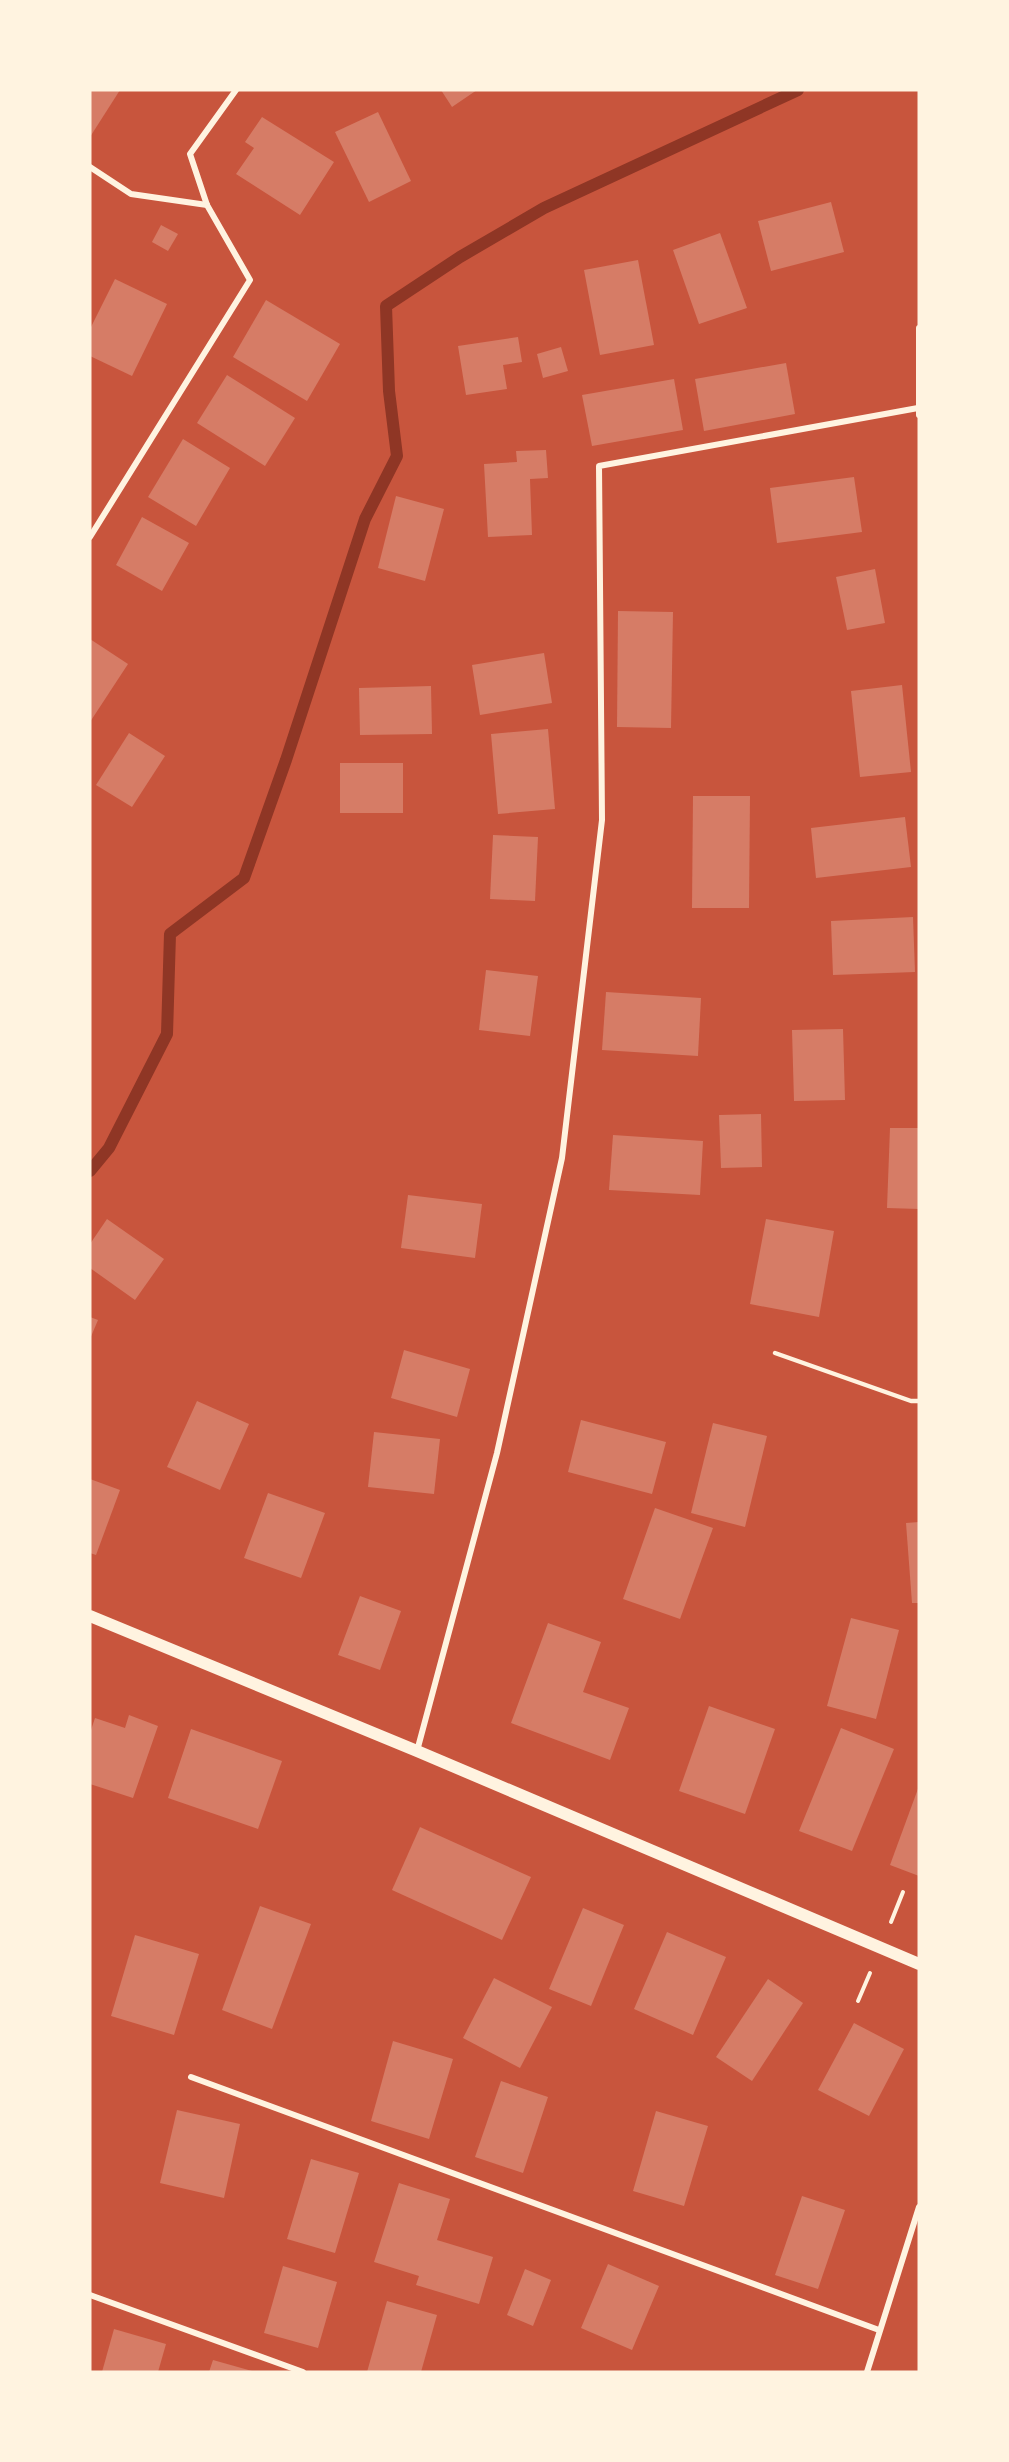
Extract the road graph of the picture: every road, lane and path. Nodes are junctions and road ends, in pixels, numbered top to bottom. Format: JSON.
{"nodes":[{"id":1,"x":236,"y":90,"type":"edge"},
{"id":2,"x":90,"y":167,"type":"edge"},
{"id":3,"x":207,"y":205,"type":"junction"},
{"id":4,"x":919,"y":328,"type":"edge"},
{"id":5,"x":919,"y":410,"type":"edge"},
{"id":6,"x":90,"y":537,"type":"edge"},
{"id":7,"x":775,"y":1353,"type":"dead end"},
{"id":8,"x":919,"y":1401,"type":"edge"},
{"id":9,"x":90,"y":1616,"type":"edge"},
{"id":10,"x":417,"y":1751,"type":"junction"},
{"id":11,"x":919,"y":1964,"type":"edge"},
{"id":12,"x":191,"y":2077,"type":"dead end"},
{"id":13,"x":919,"y":2207,"type":"edge"},
{"id":14,"x":90,"y":2295,"type":"edge"},
{"id":15,"x":879,"y":2330,"type":"junction"},
{"id":16,"x":303,"y":2372,"type":"edge"},
{"id":17,"x":867,"y":2372,"type":"edge"}],
"edges":[{"from":1,"to":3,"type":"street"},
{"from":2,"to":3,"type":"street"},
{"from":3,"to":6,"type":"street"},
{"from":4,"to":5,"type":"street"},
{"from":5,"to":10,"type":"street"},
{"from":7,"to":8,"type":"lane"},
{"from":9,"to":10,"type":"main road"},
{"from":10,"to":11,"type":"main road"},
{"from":12,"to":15,"type":"street"},
{"from":13,"to":15,"type":"street"},
{"from":14,"to":16,"type":"street"},
{"from":15,"to":17,"type":"street"}]}
